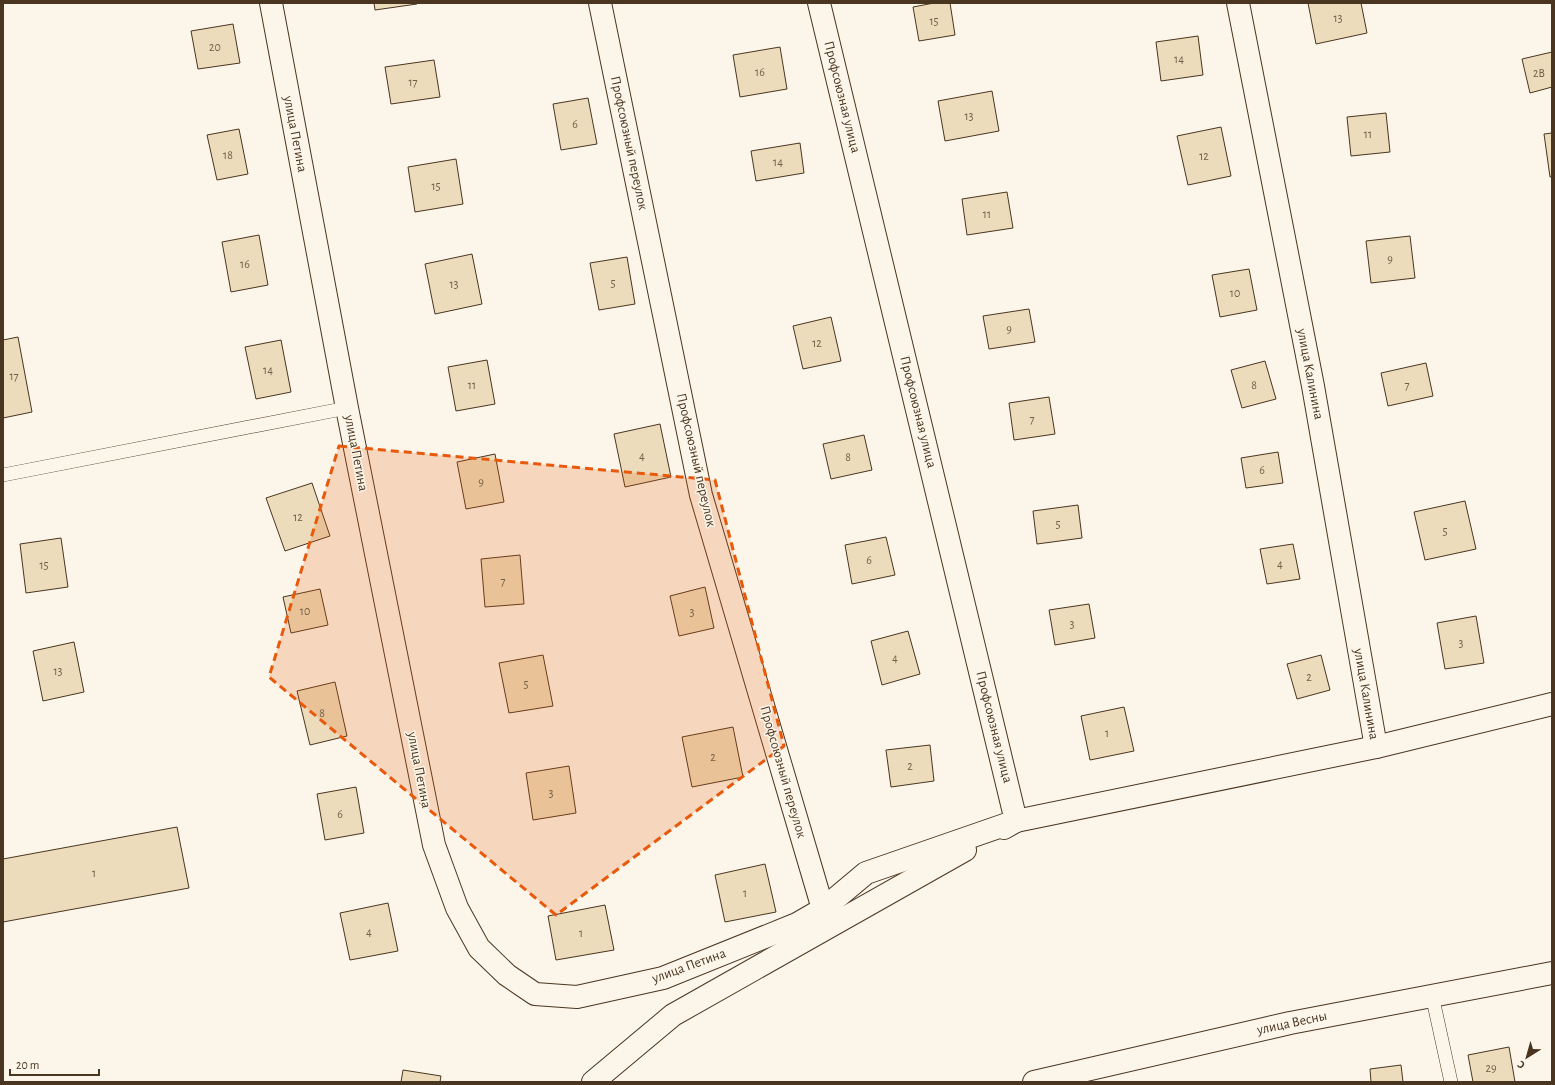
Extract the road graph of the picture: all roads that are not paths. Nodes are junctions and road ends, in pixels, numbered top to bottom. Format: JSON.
{"nodes":[{"id":1,"x":270,"y":3,"type":"edge"},
{"id":2,"x":600,"y":3,"type":"edge"},
{"id":3,"x":819,"y":3,"type":"edge"},
{"id":4,"x":1238,"y":3,"type":"edge"},
{"id":5,"x":347,"y":408,"type":"junction"},
{"id":6,"x":3,"y":475,"type":"edge"},
{"id":7,"x":1552,"y":704,"type":"edge"},
{"id":8,"x":1376,"y":747,"type":"junction"},
{"id":9,"x":1016,"y":821,"type":"junction"},
{"id":10,"x":823,"y":909,"type":"junction"},
{"id":11,"x":1552,"y":973,"type":"edge"},
{"id":12,"x":1432,"y":995,"type":"junction"},
{"id":13,"x":593,"y":1082,"type":"edge"},
{"id":14,"x":1034,"y":1082,"type":"edge"},
{"id":15,"x":1451,"y":1082,"type":"edge"}],
"edges":[{"from":1,"to":5,"type":"street","name":"улица Петина"},
{"from":2,"to":10,"type":"street","name":"Профсоюзный переулок"},
{"from":3,"to":9,"type":"street","name":"Профсоюзная улица"},
{"from":4,"to":8,"type":"street","name":"улица Калинина"},
{"from":5,"to":6,"type":"lane"},
{"from":5,"to":10,"type":"street","name":"улица Петина"},
{"from":7,"to":8,"type":"street"},
{"from":8,"to":9,"type":"street"},
{"from":9,"to":10,"type":"street","name":"улица Петина"},
{"from":9,"to":13,"type":"street"},
{"from":11,"to":12,"type":"street","name":"улица Весны"},
{"from":12,"to":14,"type":"street","name":"улица Весны"},
{"from":12,"to":15,"type":"lane"}]}
